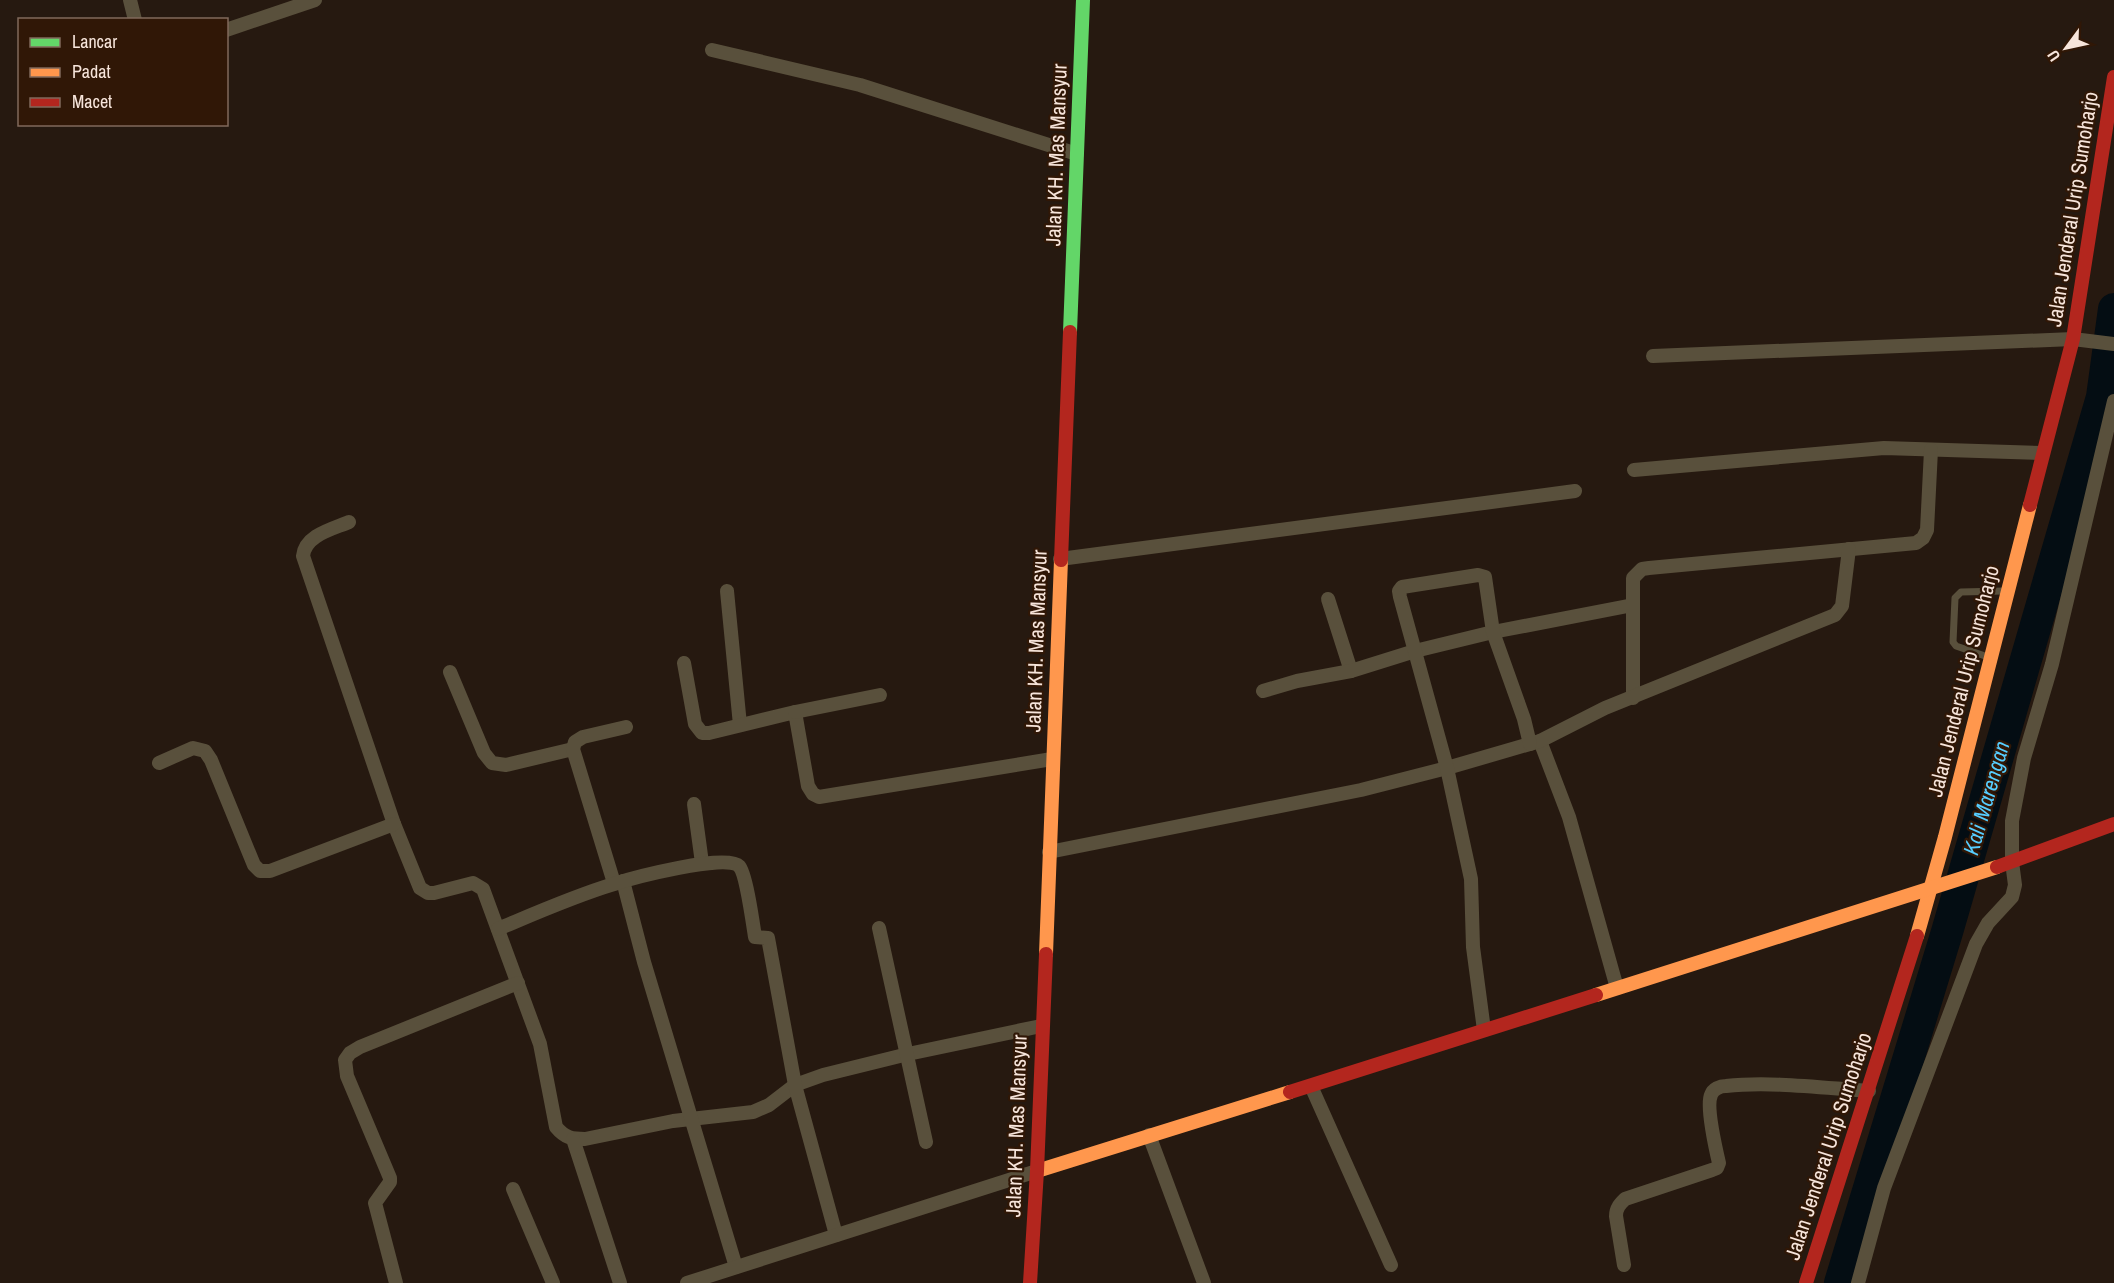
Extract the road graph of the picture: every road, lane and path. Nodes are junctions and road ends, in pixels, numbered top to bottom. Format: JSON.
{"nodes":[{"id":1,"x":130,"y":0,"type":"edge"},
{"id":2,"x":315,"y":0,"type":"edge"},
{"id":3,"x":1083,"y":0,"type":"edge"},
{"id":4,"x":134,"y":18,"type":"edge"},
{"id":5,"x":228,"y":29,"type":"edge"},
{"id":6,"x":712,"y":50,"type":"dead end"},
{"id":7,"x":2114,"y":77,"type":"edge"},
{"id":8,"x":1077,"y":154,"type":"junction"},
{"id":9,"x":2073,"y":339,"type":"junction"},
{"id":10,"x":2113,"y":344,"type":"edge"},
{"id":11,"x":1653,"y":356,"type":"dead end"},
{"id":12,"x":2114,"y":401,"type":"edge"},
{"id":13,"x":1931,"y":450,"type":"junction"},
{"id":14,"x":2043,"y":453,"type":"junction"},
{"id":15,"x":1634,"y":470,"type":"dead end"},
{"id":16,"x":1575,"y":490,"type":"dead end"},
{"id":17,"x":349,"y":522,"type":"dead end"},
{"id":18,"x":1849,"y":549,"type":"junction"},
{"id":19,"x":1060,"y":559,"type":"junction"},
{"id":20,"x":726,"y":591,"type":"dead end"},
{"id":21,"x":2007,"y":591,"type":"junction"},
{"id":22,"x":1328,"y":599,"type":"dead end"},
{"id":23,"x":1633,"y":605,"type":"junction"},
{"id":24,"x":1493,"y":632,"type":"junction"},
{"id":25,"x":1415,"y":651,"type":"junction"},
{"id":26,"x":1990,"y":657,"type":"junction"},
{"id":27,"x":684,"y":663,"type":"dead end"},
{"id":28,"x":1351,"y":670,"type":"junction"},
{"id":29,"x":450,"y":672,"type":"dead end"},
{"id":30,"x":1263,"y":691,"type":"dead end"},
{"id":31,"x":880,"y":695,"type":"dead end"},
{"id":32,"x":1633,"y":698,"type":"junction"},
{"id":33,"x":795,"y":712,"type":"junction"},
{"id":34,"x":740,"y":725,"type":"junction"},
{"id":35,"x":626,"y":727,"type":"dead end"},
{"id":36,"x":1535,"y":742,"type":"junction"},
{"id":37,"x":573,"y":749,"type":"junction"},
{"id":38,"x":1053,"y":759,"type":"junction"},
{"id":39,"x":159,"y":763,"type":"dead end"},
{"id":40,"x":1447,"y":768,"type":"junction"},
{"id":41,"x":693,"y":804,"type":"dead end"},
{"id":42,"x":394,"y":824,"type":"junction"},
{"id":43,"x":2114,"y":824,"type":"edge"},
{"id":44,"x":1049,"y":852,"type":"junction"},
{"id":45,"x":702,"y":863,"type":"junction"},
{"id":46,"x":2006,"y":864,"type":"junction"},
{"id":47,"x":619,"y":882,"type":"junction"},
{"id":48,"x":1931,"y":888,"type":"junction"},
{"id":49,"x":879,"y":928,"type":"dead end"},
{"id":50,"x":498,"y":929,"type":"junction"},
{"id":51,"x":518,"y":983,"type":"junction"},
{"id":52,"x":1617,"y":988,"type":"junction"},
{"id":53,"x":1041,"y":1026,"type":"junction"},
{"id":54,"x":1484,"y":1030,"type":"junction"},
{"id":55,"x":908,"y":1054,"type":"junction"},
{"id":56,"x":795,"y":1085,"type":"junction"},
{"id":57,"x":1311,"y":1086,"type":"junction"},
{"id":58,"x":1869,"y":1091,"type":"junction"},
{"id":59,"x":692,"y":1119,"type":"junction"},
{"id":60,"x":1149,"y":1136,"type":"junction"},
{"id":61,"x":573,"y":1139,"type":"junction"},
{"id":62,"x":926,"y":1142,"type":"dead end"},
{"id":63,"x":1037,"y":1171,"type":"junction"},
{"id":64,"x":513,"y":1189,"type":"dead end"},
{"id":65,"x":836,"y":1235,"type":"junction"},
{"id":66,"x":1390,"y":1265,"type":"dead end"},
{"id":67,"x":1624,"y":1265,"type":"dead end"},
{"id":68,"x":736,"y":1267,"type":"junction"},
{"id":69,"x":396,"y":1283,"type":"edge"},
{"id":70,"x":553,"y":1283,"type":"edge"},
{"id":71,"x":620,"y":1283,"type":"edge"},
{"id":72,"x":687,"y":1283,"type":"edge"},
{"id":73,"x":1030,"y":1283,"type":"edge"},
{"id":74,"x":1204,"y":1283,"type":"edge"},
{"id":75,"x":1806,"y":1283,"type":"edge"},
{"id":76,"x":1858,"y":1283,"type":"edge"}],
"edges":[{"from":1,"to":4,"type":"street"},
{"from":2,"to":5,"type":"street"},
{"from":3,"to":8,"type":"main road","name":"Jalan KH. Mas Mansyur"},
{"from":6,"to":8,"type":"street"},
{"from":7,"to":9,"type":"main road","name":"Jalan Jenderal Urip Sumoharjo"},
{"from":8,"to":19,"type":"main road","name":"Jalan KH. Mas Mansyur"},
{"from":9,"to":10,"type":"street"},
{"from":9,"to":11,"type":"street"},
{"from":9,"to":14,"type":"main road","name":"Jalan Jenderal Urip Sumoharjo"},
{"from":12,"to":46,"type":"street"},
{"from":13,"to":14,"type":"street"},
{"from":13,"to":15,"type":"street"},
{"from":13,"to":18,"type":"street"},
{"from":14,"to":21,"type":"main road","name":"Jalan Jenderal Urip Sumoharjo"},
{"from":16,"to":19,"type":"street"},
{"from":17,"to":42,"type":"street"},
{"from":18,"to":23,"type":"street"},
{"from":18,"to":32,"type":"street"},
{"from":19,"to":38,"type":"main road","name":"Jalan KH. Mas Mansyur"},
{"from":20,"to":34,"type":"street"},
{"from":21,"to":26,"type":"main road","name":"Jalan Jenderal Urip Sumoharjo"},
{"from":21,"to":26,"type":"lane"},
{"from":22,"to":28,"type":"street"},
{"from":23,"to":24,"type":"street"},
{"from":23,"to":32,"type":"street"},
{"from":24,"to":25,"type":"street"},
{"from":24,"to":25,"type":"street"},
{"from":24,"to":36,"type":"street"},
{"from":25,"to":28,"type":"street"},
{"from":25,"to":40,"type":"street"},
{"from":26,"to":48,"type":"main road","name":"Jalan Jenderal Urip Sumoharjo"},
{"from":27,"to":34,"type":"street"},
{"from":28,"to":30,"type":"street"},
{"from":29,"to":37,"type":"street"},
{"from":31,"to":33,"type":"street"},
{"from":32,"to":36,"type":"street"},
{"from":33,"to":34,"type":"street"},
{"from":33,"to":38,"type":"street"},
{"from":35,"to":37,"type":"street"},
{"from":36,"to":40,"type":"street"},
{"from":36,"to":52,"type":"street"},
{"from":37,"to":47,"type":"street"},
{"from":38,"to":44,"type":"main road","name":"Jalan KH. Mas Mansyur"},
{"from":39,"to":42,"type":"street"},
{"from":40,"to":44,"type":"street"},
{"from":40,"to":54,"type":"street"},
{"from":41,"to":45,"type":"street"},
{"from":42,"to":50,"type":"street"},
{"from":43,"to":46,"type":"main road"},
{"from":44,"to":53,"type":"main road","name":"Jalan KH. Mas Mansyur"},
{"from":45,"to":47,"type":"street"},
{"from":45,"to":56,"type":"street"},
{"from":46,"to":48,"type":"main road"},
{"from":46,"to":76,"type":"street"},
{"from":47,"to":50,"type":"street"},
{"from":47,"to":59,"type":"street"},
{"from":48,"to":52,"type":"main road"},
{"from":48,"to":58,"type":"main road","name":"Jalan Jenderal Urip Sumoharjo"},
{"from":49,"to":55,"type":"street"},
{"from":50,"to":51,"type":"street"},
{"from":51,"to":61,"type":"street"},
{"from":51,"to":69,"type":"street"},
{"from":52,"to":54,"type":"main road"},
{"from":53,"to":55,"type":"street"},
{"from":53,"to":63,"type":"main road","name":"Jalan KH. Mas Mansyur"},
{"from":54,"to":57,"type":"main road"},
{"from":55,"to":56,"type":"street"},
{"from":55,"to":62,"type":"street"},
{"from":56,"to":59,"type":"street"},
{"from":56,"to":65,"type":"street"},
{"from":57,"to":60,"type":"main road"},
{"from":57,"to":66,"type":"street"},
{"from":58,"to":67,"type":"street"},
{"from":58,"to":75,"type":"main road","name":"Jalan Jenderal Urip Sumoharjo"},
{"from":59,"to":61,"type":"street"},
{"from":59,"to":68,"type":"street"},
{"from":60,"to":63,"type":"main road"},
{"from":60,"to":74,"type":"street"},
{"from":61,"to":71,"type":"street"},
{"from":63,"to":65,"type":"street"},
{"from":63,"to":73,"type":"main road","name":"Jalan KH. Mas Mansyur"},
{"from":64,"to":70,"type":"street"},
{"from":65,"to":68,"type":"street"},
{"from":68,"to":72,"type":"street"}]}
